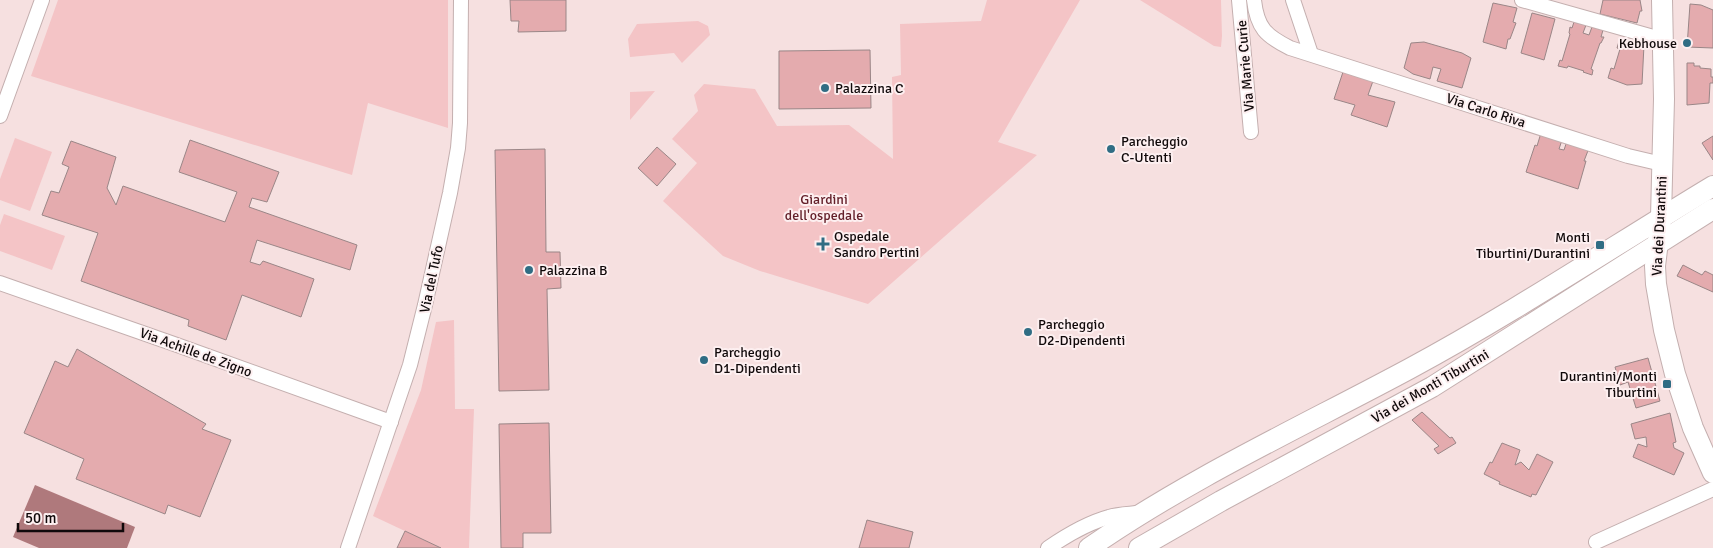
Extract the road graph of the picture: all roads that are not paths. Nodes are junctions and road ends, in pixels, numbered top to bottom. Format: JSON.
{"nodes":[{"id":1,"x":42,"y":0,"type":"edge"},
{"id":2,"x":460,"y":0,"type":"edge"},
{"id":3,"x":1239,"y":0,"type":"edge"},
{"id":4,"x":1254,"y":0,"type":"edge"},
{"id":5,"x":1294,"y":0,"type":"edge"},
{"id":6,"x":1522,"y":0,"type":"edge"},
{"id":7,"x":1662,"y":0,"type":"edge"},
{"id":8,"x":1664,"y":40,"type":"junction"},
{"id":9,"x":1311,"y":54,"type":"junction"},
{"id":10,"x":0,"y":116,"type":"edge"},
{"id":11,"x":1251,"y":132,"type":"dead end"},
{"id":12,"x":1662,"y":164,"type":"junction"},
{"id":13,"x":1713,"y":186,"type":"edge"},
{"id":14,"x":1713,"y":209,"type":"edge"},
{"id":15,"x":1661,"y":217,"type":"junction"},
{"id":16,"x":1658,"y":245,"type":"junction"},
{"id":17,"x":0,"y":283,"type":"edge"},
{"id":18,"x":391,"y":422,"type":"junction"},
{"id":19,"x":1713,"y":473,"type":"edge"},
{"id":20,"x":1713,"y":489,"type":"edge"},
{"id":21,"x":1143,"y":513,"type":"junction"},
{"id":22,"x":1596,"y":542,"type":"dead end"},
{"id":23,"x":348,"y":548,"type":"edge"},
{"id":24,"x":1048,"y":548,"type":"edge"},
{"id":25,"x":1089,"y":548,"type":"edge"},
{"id":26,"x":1139,"y":548,"type":"edge"}],
"edges":[{"from":1,"to":10,"type":"street"},
{"from":2,"to":18,"type":"street","name":"Via del Tufo"},
{"from":3,"to":11,"type":"street","name":"Via Marie Curie"},
{"from":4,"to":9,"type":"street","name":"Via Carlo Riva"},
{"from":5,"to":9,"type":"street"},
{"from":6,"to":8,"type":"street"},
{"from":7,"to":8,"type":"main road","name":"Via dei Durantini"},
{"from":8,"to":12,"type":"main road","name":"Via dei Durantini"},
{"from":9,"to":12,"type":"street","name":"Via Carlo Riva"},
{"from":12,"to":15,"type":"main road","name":"Via dei Durantini"},
{"from":13,"to":15,"type":"main road","name":"Via dei Monti Tiburtini"},
{"from":14,"to":16,"type":"main road","name":"Via dei Monti Tiburtini"},
{"from":15,"to":16,"type":"main road","name":"Via dei Durantini"},
{"from":15,"to":21,"type":"main road","name":"Via dei Monti Tiburtini"},
{"from":16,"to":19,"type":"main road","name":"Via dei Durantini"},
{"from":16,"to":26,"type":"main road","name":"Via dei Monti Tiburtini"},
{"from":17,"to":18,"type":"street","name":"Via Achille de Zigno"},
{"from":18,"to":23,"type":"street","name":"Via del Tufo"},
{"from":20,"to":22,"type":"street"},
{"from":21,"to":24,"type":"street","name":"Via dei Monti Tiburtini"},
{"from":21,"to":25,"type":"main road","name":"Via dei Monti Tiburtini"}]}
